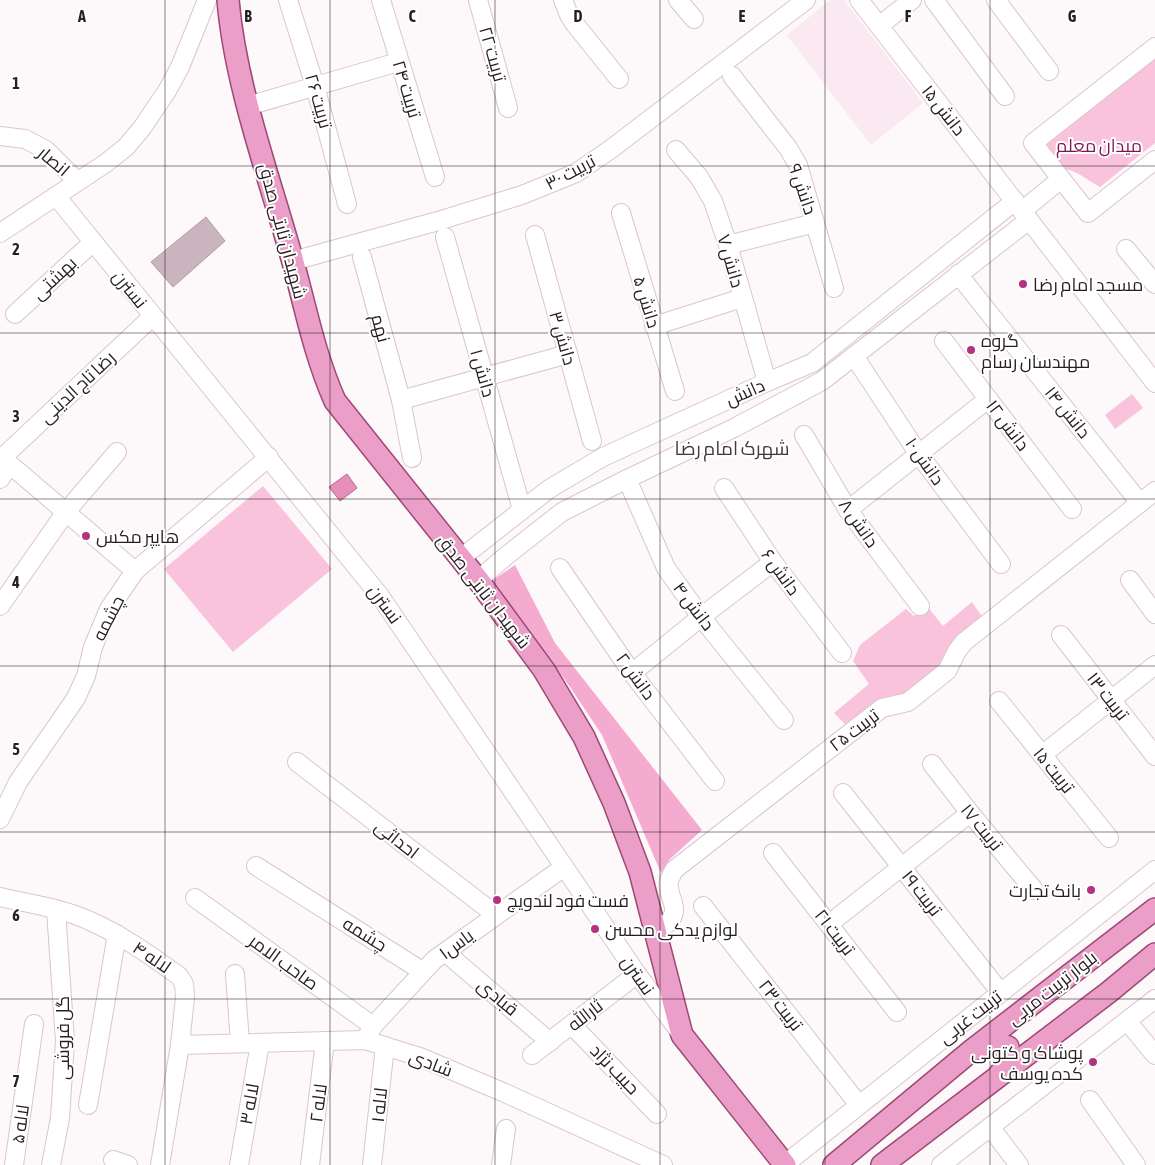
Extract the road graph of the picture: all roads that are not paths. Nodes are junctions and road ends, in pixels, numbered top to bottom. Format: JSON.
{"nodes":[{"id":1,"x":207,"y":0,"type":"edge"},
{"id":2,"x":228,"y":0,"type":"edge"},
{"id":3,"x":288,"y":0,"type":"edge"},
{"id":4,"x":381,"y":0,"type":"edge"},
{"id":5,"x":478,"y":0,"type":"edge"},
{"id":6,"x":563,"y":0,"type":"edge"},
{"id":7,"x":678,"y":0,"type":"edge"},
{"id":8,"x":806,"y":0,"type":"edge"},
{"id":9,"x":858,"y":0,"type":"edge"},
{"id":10,"x":912,"y":0,"type":"edge"},
{"id":11,"x":934,"y":0,"type":"edge"},
{"id":12,"x":996,"y":0,"type":"edge"},
{"id":13,"x":694,"y":19,"type":"dead end"},
{"id":14,"x":879,"y":26,"type":"junction"},
{"id":15,"x":1155,"y":47,"type":"edge"},
{"id":16,"x":398,"y":62,"type":"junction"},
{"id":17,"x":1049,"y":71,"type":"dead end"},
{"id":18,"x":732,"y":76,"type":"dead end"},
{"id":19,"x":620,"y":79,"type":"dead end"},
{"id":20,"x":315,"y":86,"type":"junction"},
{"id":21,"x":1005,"y":96,"type":"dead end"},
{"id":22,"x":248,"y":106,"type":"junction"},
{"id":23,"x":508,"y":108,"type":"dead end"},
{"id":24,"x":0,"y":136,"type":"edge"},
{"id":25,"x":676,"y":150,"type":"dead end"},
{"id":26,"x":1155,"y":160,"type":"edge"},
{"id":27,"x":435,"y":177,"type":"dead end"},
{"id":28,"x":1061,"y":179,"type":"junction"},
{"id":29,"x":78,"y":181,"type":"junction"},
{"id":30,"x":56,"y":196,"type":"junction"},
{"id":31,"x":347,"y":204,"type":"dead end"},
{"id":32,"x":1022,"y":210,"type":"junction"},
{"id":33,"x":621,"y":212,"type":"dead end"},
{"id":34,"x":815,"y":223,"type":"junction"},
{"id":35,"x":0,"y":233,"type":"edge"},
{"id":36,"x":534,"y":235,"type":"dead end"},
{"id":37,"x":445,"y":237,"type":"dead end"},
{"id":38,"x":92,"y":242,"type":"junction"},
{"id":39,"x":728,"y":245,"type":"junction"},
{"id":40,"x":1126,"y":249,"type":"dead end"},
{"id":41,"x":362,"y":257,"type":"dead end"},
{"id":42,"x":293,"y":261,"type":"junction"},
{"id":43,"x":958,"y":274,"type":"junction"},
{"id":44,"x":1155,"y":284,"type":"edge"},
{"id":45,"x":834,"y":288,"type":"dead end"},
{"id":46,"x":742,"y":298,"type":"junction"},
{"id":47,"x":15,"y":314,"type":"dead end"},
{"id":48,"x":152,"y":316,"type":"junction"},
{"id":49,"x":654,"y":326,"type":"junction"},
{"id":50,"x":944,"y":341,"type":"dead end"},
{"id":51,"x":568,"y":354,"type":"junction"},
{"id":52,"x":854,"y":356,"type":"junction"},
{"id":53,"x":812,"y":363,"type":"junction"},
{"id":54,"x":484,"y":377,"type":"junction"},
{"id":55,"x":822,"y":381,"type":"junction"},
{"id":56,"x":767,"y":382,"type":"junction"},
{"id":57,"x":1155,"y":383,"type":"edge"},
{"id":58,"x":675,"y":391,"type":"dead end"},
{"id":59,"x":988,"y":399,"type":"junction"},
{"id":60,"x":401,"y":400,"type":"junction"},
{"id":61,"x":804,"y":435,"type":"dead end"},
{"id":62,"x":592,"y":442,"type":"dead end"},
{"id":63,"x":117,"y":452,"type":"dead end"},
{"id":64,"x":918,"y":453,"type":"junction"},
{"id":65,"x":269,"y":457,"type":"junction"},
{"id":66,"x":412,"y":458,"type":"dead end"},
{"id":67,"x":3,"y":465,"type":"edge"},
{"id":68,"x":627,"y":478,"type":"junction"},
{"id":69,"x":724,"y":488,"type":"dead end"},
{"id":70,"x":1155,"y":491,"type":"edge"},
{"id":71,"x":1140,"y":503,"type":"junction"},
{"id":72,"x":1072,"y":508,"type":"dead end"},
{"id":73,"x":522,"y":510,"type":"junction"},
{"id":74,"x":848,"y":510,"type":"junction"},
{"id":75,"x":65,"y":513,"type":"junction"},
{"id":76,"x":461,"y":558,"type":"junction"},
{"id":77,"x":772,"y":562,"type":"junction"},
{"id":78,"x":1001,"y":564,"type":"dead end"},
{"id":79,"x":560,"y":568,"type":"dead end"},
{"id":80,"x":135,"y":571,"type":"junction"},
{"id":81,"x":478,"y":580,"type":"junction"},
{"id":82,"x":1130,"y":580,"type":"dead end"},
{"id":83,"x":0,"y":606,"type":"edge"},
{"id":84,"x":920,"y":606,"type":"dead end"},
{"id":85,"x":1155,"y":614,"type":"edge"},
{"id":86,"x":701,"y":617,"type":"junction"},
{"id":87,"x":1062,"y":635,"type":"dead end"},
{"id":88,"x":842,"y":653,"type":"dead end"},
{"id":89,"x":1155,"y":665,"type":"edge"},
{"id":90,"x":632,"y":673,"type":"junction"},
{"id":91,"x":1111,"y":700,"type":"junction"},
{"id":92,"x":999,"y":701,"type":"dead end"},
{"id":93,"x":784,"y":720,"type":"dead end"},
{"id":94,"x":1042,"y":755,"type":"junction"},
{"id":95,"x":1155,"y":756,"type":"edge"},
{"id":96,"x":298,"y":762,"type":"dead end"},
{"id":97,"x":932,"y":764,"type":"dead end"},
{"id":98,"x":715,"y":781,"type":"dead end"},
{"id":99,"x":843,"y":793,"type":"dead end"},
{"id":100,"x":4,"y":801,"type":"edge"},
{"id":101,"x":970,"y":812,"type":"junction"},
{"id":102,"x":0,"y":818,"type":"edge"},
{"id":103,"x":1109,"y":838,"type":"dead end"},
{"id":104,"x":773,"y":853,"type":"dead end"},
{"id":105,"x":256,"y":866,"type":"dead end"},
{"id":106,"x":564,"y":867,"type":"junction"},
{"id":107,"x":901,"y":867,"type":"junction"},
{"id":108,"x":1155,"y":870,"type":"edge"},
{"id":109,"x":1034,"y":890,"type":"dead end"},
{"id":110,"x":0,"y":897,"type":"edge"},
{"id":111,"x":195,"y":898,"type":"dead end"},
{"id":112,"x":704,"y":906,"type":"dead end"},
{"id":113,"x":1155,"y":909,"type":"edge"},
{"id":114,"x":56,"y":910,"type":"junction"},
{"id":115,"x":496,"y":915,"type":"junction"},
{"id":116,"x":829,"y":924,"type":"junction"},
{"id":117,"x":656,"y":933,"type":"junction"},
{"id":118,"x":116,"y":934,"type":"junction"},
{"id":119,"x":445,"y":952,"type":"junction"},
{"id":120,"x":1155,"y":954,"type":"edge"},
{"id":121,"x":422,"y":971,"type":"junction"},
{"id":122,"x":236,"y":974,"type":"dead end"},
{"id":123,"x":637,"y":974,"type":"junction"},
{"id":124,"x":1001,"y":993,"type":"junction"},
{"id":125,"x":1155,"y":999,"type":"edge"},
{"id":126,"x":897,"y":1012,"type":"dead end"},
{"id":127,"x":1127,"y":1021,"type":"junction"},
{"id":128,"x":34,"y":1024,"type":"dead end"},
{"id":129,"x":572,"y":1025,"type":"junction"},
{"id":130,"x":369,"y":1033,"type":"junction"},
{"id":131,"x":682,"y":1035,"type":"junction"},
{"id":132,"x":325,"y":1041,"type":"junction"},
{"id":133,"x":550,"y":1042,"type":"junction"},
{"id":134,"x":260,"y":1043,"type":"junction"},
{"id":135,"x":240,"y":1044,"type":"junction"},
{"id":136,"x":180,"y":1045,"type":"junction"},
{"id":137,"x":385,"y":1046,"type":"junction"},
{"id":138,"x":970,"y":1051,"type":"junction"},
{"id":139,"x":532,"y":1055,"type":"dead end"},
{"id":140,"x":1155,"y":1055,"type":"edge"},
{"id":141,"x":993,"y":1081,"type":"junction"},
{"id":142,"x":1090,"y":1100,"type":"dead end"},
{"id":143,"x":88,"y":1105,"type":"dead end"},
{"id":144,"x":859,"y":1105,"type":"junction"},
{"id":145,"x":657,"y":1114,"type":"dead end"},
{"id":146,"x":990,"y":1128,"type":"junction"},
{"id":147,"x":506,"y":1129,"type":"dead end"},
{"id":148,"x":636,"y":1159,"type":"edge"},
{"id":149,"x":14,"y":1165,"type":"edge"},
{"id":150,"x":51,"y":1165,"type":"edge"},
{"id":151,"x":160,"y":1165,"type":"edge"},
{"id":152,"x":239,"y":1165,"type":"edge"},
{"id":153,"x":310,"y":1165,"type":"edge"},
{"id":154,"x":372,"y":1165,"type":"edge"},
{"id":155,"x":501,"y":1165,"type":"edge"},
{"id":156,"x":663,"y":1165,"type":"edge"},
{"id":157,"x":784,"y":1165,"type":"edge"},
{"id":158,"x":834,"y":1165,"type":"edge"},
{"id":159,"x":882,"y":1165,"type":"edge"},
{"id":160,"x":941,"y":1165,"type":"edge"},
{"id":161,"x":1019,"y":1165,"type":"edge"},
{"id":162,"x":1136,"y":1165,"type":"edge"}],
"edges":[{"from":1,"to":29,"type":"street"},
{"from":2,"to":22,"type":"main road","name":"شهیدان ثابتی صدق"},
{"from":3,"to":20,"type":"street","name":"تربیت ۲۶"},
{"from":4,"to":16,"type":"street","name":"تربیت ۲۴"},
{"from":5,"to":23,"type":"street","name":"تربیت ۲۲"},
{"from":6,"to":19,"type":"street"},
{"from":7,"to":13,"type":"street"},
{"from":8,"to":42,"type":"street","name":"تربیت ۳۰"},
{"from":9,"to":14,"type":"street","name":"دانش ۱۵"},
{"from":10,"to":14,"type":"street"},
{"from":11,"to":21,"type":"street"},
{"from":12,"to":17,"type":"street"},
{"from":14,"to":32,"type":"street","name":"دانش ۱۵"},
{"from":15,"to":28,"type":"street"},
{"from":16,"to":20,"type":"street"},
{"from":16,"to":27,"type":"street","name":"تربیت ۲۴"},
{"from":18,"to":34,"type":"street","name":"دانش ۹"},
{"from":20,"to":22,"type":"street"},
{"from":20,"to":31,"type":"street","name":"تربیت ۲۶"},
{"from":22,"to":42,"type":"main road","name":"شهیدان ثابتی صدق"},
{"from":24,"to":29,"type":"street","name":"انصار"},
{"from":25,"to":39,"type":"street","name":"دانش ۷"},
{"from":26,"to":28,"type":"street"},
{"from":28,"to":32,"type":"street"},
{"from":29,"to":30,"type":"street"},
{"from":30,"to":35,"type":"street"},
{"from":30,"to":38,"type":"street","name":"نسترن"},
{"from":32,"to":43,"type":"street","name":"دانش"},
{"from":32,"to":53,"type":"street","name":"دانش"},
{"from":32,"to":57,"type":"street","name":"دانش ۱۵"},
{"from":33,"to":49,"type":"street","name":"دانش ۵"},
{"from":34,"to":39,"type":"street"},
{"from":34,"to":45,"type":"street","name":"دانش ۹"},
{"from":36,"to":51,"type":"street","name":"دانش ۳"},
{"from":37,"to":54,"type":"street","name":"دانش ۱"},
{"from":38,"to":47,"type":"street","name":"بهشتی"},
{"from":38,"to":48,"type":"street","name":"نسترن"},
{"from":39,"to":46,"type":"street","name":"دانش ۷"},
{"from":40,"to":44,"type":"street"},
{"from":41,"to":60,"type":"street","name":"نهم"},
{"from":42,"to":76,"type":"main road","name":"شهیدان ثابتی صدق"},
{"from":43,"to":52,"type":"street","name":"دانش"},
{"from":43,"to":71,"type":"street","name":"دانش ۱۴"},
{"from":46,"to":49,"type":"street"},
{"from":46,"to":56,"type":"street","name":"دانش ۷"},
{"from":48,"to":65,"type":"street","name":"نسترن"},
{"from":48,"to":67,"type":"street","name":"رضا تاج الدینی"},
{"from":49,"to":58,"type":"street","name":"دانش ۵"},
{"from":50,"to":59,"type":"street","name":"دانش ۱۲"},
{"from":51,"to":54,"type":"street"},
{"from":51,"to":62,"type":"street","name":"دانش ۳"},
{"from":52,"to":55,"type":"street","name":"دانش"},
{"from":52,"to":64,"type":"street","name":"دانش ۱۰"},
{"from":53,"to":55,"type":"street"},
{"from":53,"to":56,"type":"street","name":"دانش"},
{"from":54,"to":60,"type":"street"},
{"from":54,"to":73,"type":"street","name":"دانش ۱"},
{"from":55,"to":68,"type":"street","name":"دانش"},
{"from":56,"to":73,"type":"street","name":"دانش"},
{"from":59,"to":64,"type":"street"},
{"from":59,"to":72,"type":"street","name":"دانش ۱۲"},
{"from":60,"to":66,"type":"street","name":"نهم"},
{"from":61,"to":74,"type":"street","name":"دانش ۸"},
{"from":63,"to":75,"type":"street"},
{"from":64,"to":74,"type":"street"},
{"from":64,"to":78,"type":"street","name":"دانش ۱۰"},
{"from":65,"to":80,"type":"street","name":"چشمه"},
{"from":65,"to":106,"type":"street","name":"نسترن"},
{"from":67,"to":75,"type":"street"},
{"from":68,"to":81,"type":"street","name":"دانش"},
{"from":68,"to":86,"type":"street","name":"دانش ۴"},
{"from":69,"to":77,"type":"street","name":"دانش ۶"},
{"from":70,"to":71,"type":"street","name":"تربیت ۲۵"},
{"from":71,"to":117,"type":"street","name":"تربیت ۲۵"},
{"from":73,"to":76,"type":"street","name":"دانش"},
{"from":74,"to":84,"type":"street","name":"دانش ۸"},
{"from":75,"to":80,"type":"street"},
{"from":75,"to":83,"type":"street"},
{"from":76,"to":81,"type":"main road","name":"شهیدان ثابتی صدق"},
{"from":77,"to":86,"type":"street"},
{"from":77,"to":88,"type":"street","name":"دانش ۶"},
{"from":79,"to":90,"type":"street","name":"دانش ۲"},
{"from":80,"to":100,"type":"street","name":"چشمه"},
{"from":81,"to":117,"type":"main road","name":"شهیدان ثابتی صدق"},
{"from":82,"to":85,"type":"street"},
{"from":86,"to":90,"type":"street"},
{"from":86,"to":93,"type":"street","name":"دانش ۴"},
{"from":87,"to":91,"type":"street","name":"تربیت ۱۳"},
{"from":89,"to":91,"type":"street"},
{"from":90,"to":98,"type":"street","name":"دانش ۲"},
{"from":91,"to":94,"type":"street"},
{"from":91,"to":95,"type":"street","name":"تربیت ۱۳"},
{"from":92,"to":94,"type":"street","name":"تربیت ۱۵"},
{"from":94,"to":103,"type":"street","name":"تربیت ۱۵"},
{"from":96,"to":115,"type":"street","name":"احداثی"},
{"from":97,"to":101,"type":"street","name":"تربیت ۱۷"},
{"from":99,"to":107,"type":"street","name":"تربیت ۱۹"},
{"from":100,"to":102,"type":"street","name":"چشمه"},
{"from":101,"to":107,"type":"street"},
{"from":101,"to":109,"type":"street","name":"تربیت ۱۷"},
{"from":104,"to":116,"type":"street","name":"تربیت ۲۱"},
{"from":105,"to":121,"type":"street","name":"چشمه"},
{"from":106,"to":115,"type":"street","name":"یاس۱"},
{"from":106,"to":123,"type":"street","name":"نسترن"},
{"from":107,"to":116,"type":"street"},
{"from":107,"to":124,"type":"street","name":"تربیت ۱۹"},
{"from":108,"to":124,"type":"street","name":"تربیت غربی"},
{"from":110,"to":114,"type":"street","name":"لاله ۴"},
{"from":111,"to":130,"type":"street","name":"صاحب الامر"},
{"from":112,"to":144,"type":"street","name":"تربیت ۲۳"},
{"from":113,"to":138,"type":"main road","name":"بلوار تربیت مربی"},
{"from":114,"to":118,"type":"street","name":"لاله ۴"},
{"from":114,"to":150,"type":"street","name":"گل فروشی"},
{"from":115,"to":119,"type":"street","name":"یاس۱"},
{"from":116,"to":126,"type":"street","name":"تربیت ۲۱"},
{"from":117,"to":131,"type":"main road","name":"شهیدان ثابتی صدق"},
{"from":118,"to":136,"type":"street","name":"لاله ۴"},
{"from":118,"to":143,"type":"street"},
{"from":119,"to":121,"type":"street","name":"یاس۱"},
{"from":119,"to":133,"type":"street","name":"قبادی"},
{"from":120,"to":141,"type":"main road"},
{"from":121,"to":130,"type":"street","name":"یاس۱"},
{"from":122,"to":135,"type":"street"},
{"from":123,"to":129,"type":"street","name":"ثارالله"},
{"from":123,"to":131,"type":"street","name":"نسترن"},
{"from":124,"to":144,"type":"street","name":"تربیت غربی"},
{"from":125,"to":127,"type":"street"},
{"from":127,"to":140,"type":"street"},
{"from":127,"to":146,"type":"street"},
{"from":128,"to":149,"type":"street","name":"لاله ۵"},
{"from":129,"to":133,"type":"street","name":"ثارالله"},
{"from":129,"to":145,"type":"street","name":"حبیب نژاد"},
{"from":130,"to":132,"type":"street","name":"شادی"},
{"from":130,"to":137,"type":"street","name":"شادی"},
{"from":131,"to":157,"type":"main road","name":"شهیدان ثابتی صدق"},
{"from":132,"to":134,"type":"street","name":"شادی"},
{"from":132,"to":153,"type":"street","name":"لاله ۲"},
{"from":133,"to":139,"type":"street","name":"ثارالله"},
{"from":134,"to":135,"type":"street","name":"شادی"},
{"from":134,"to":152,"type":"street","name":"لاله ۳"},
{"from":135,"to":136,"type":"street","name":"شادی"},
{"from":136,"to":151,"type":"street","name":"لاله ۴"},
{"from":137,"to":148,"type":"street","name":"شادی"},
{"from":137,"to":154,"type":"street","name":"لاله ۱"},
{"from":138,"to":141,"type":"main road"},
{"from":138,"to":158,"type":"main road","name":"بلوار تربیت مربی"},
{"from":141,"to":159,"type":"main road"},
{"from":142,"to":162,"type":"street"},
{"from":144,"to":157,"type":"street","name":"تربیت غربی"},
{"from":146,"to":160,"type":"street"},
{"from":146,"to":161,"type":"street"},
{"from":147,"to":155,"type":"street"},
{"from":148,"to":156,"type":"street","name":"شادی"}]}
